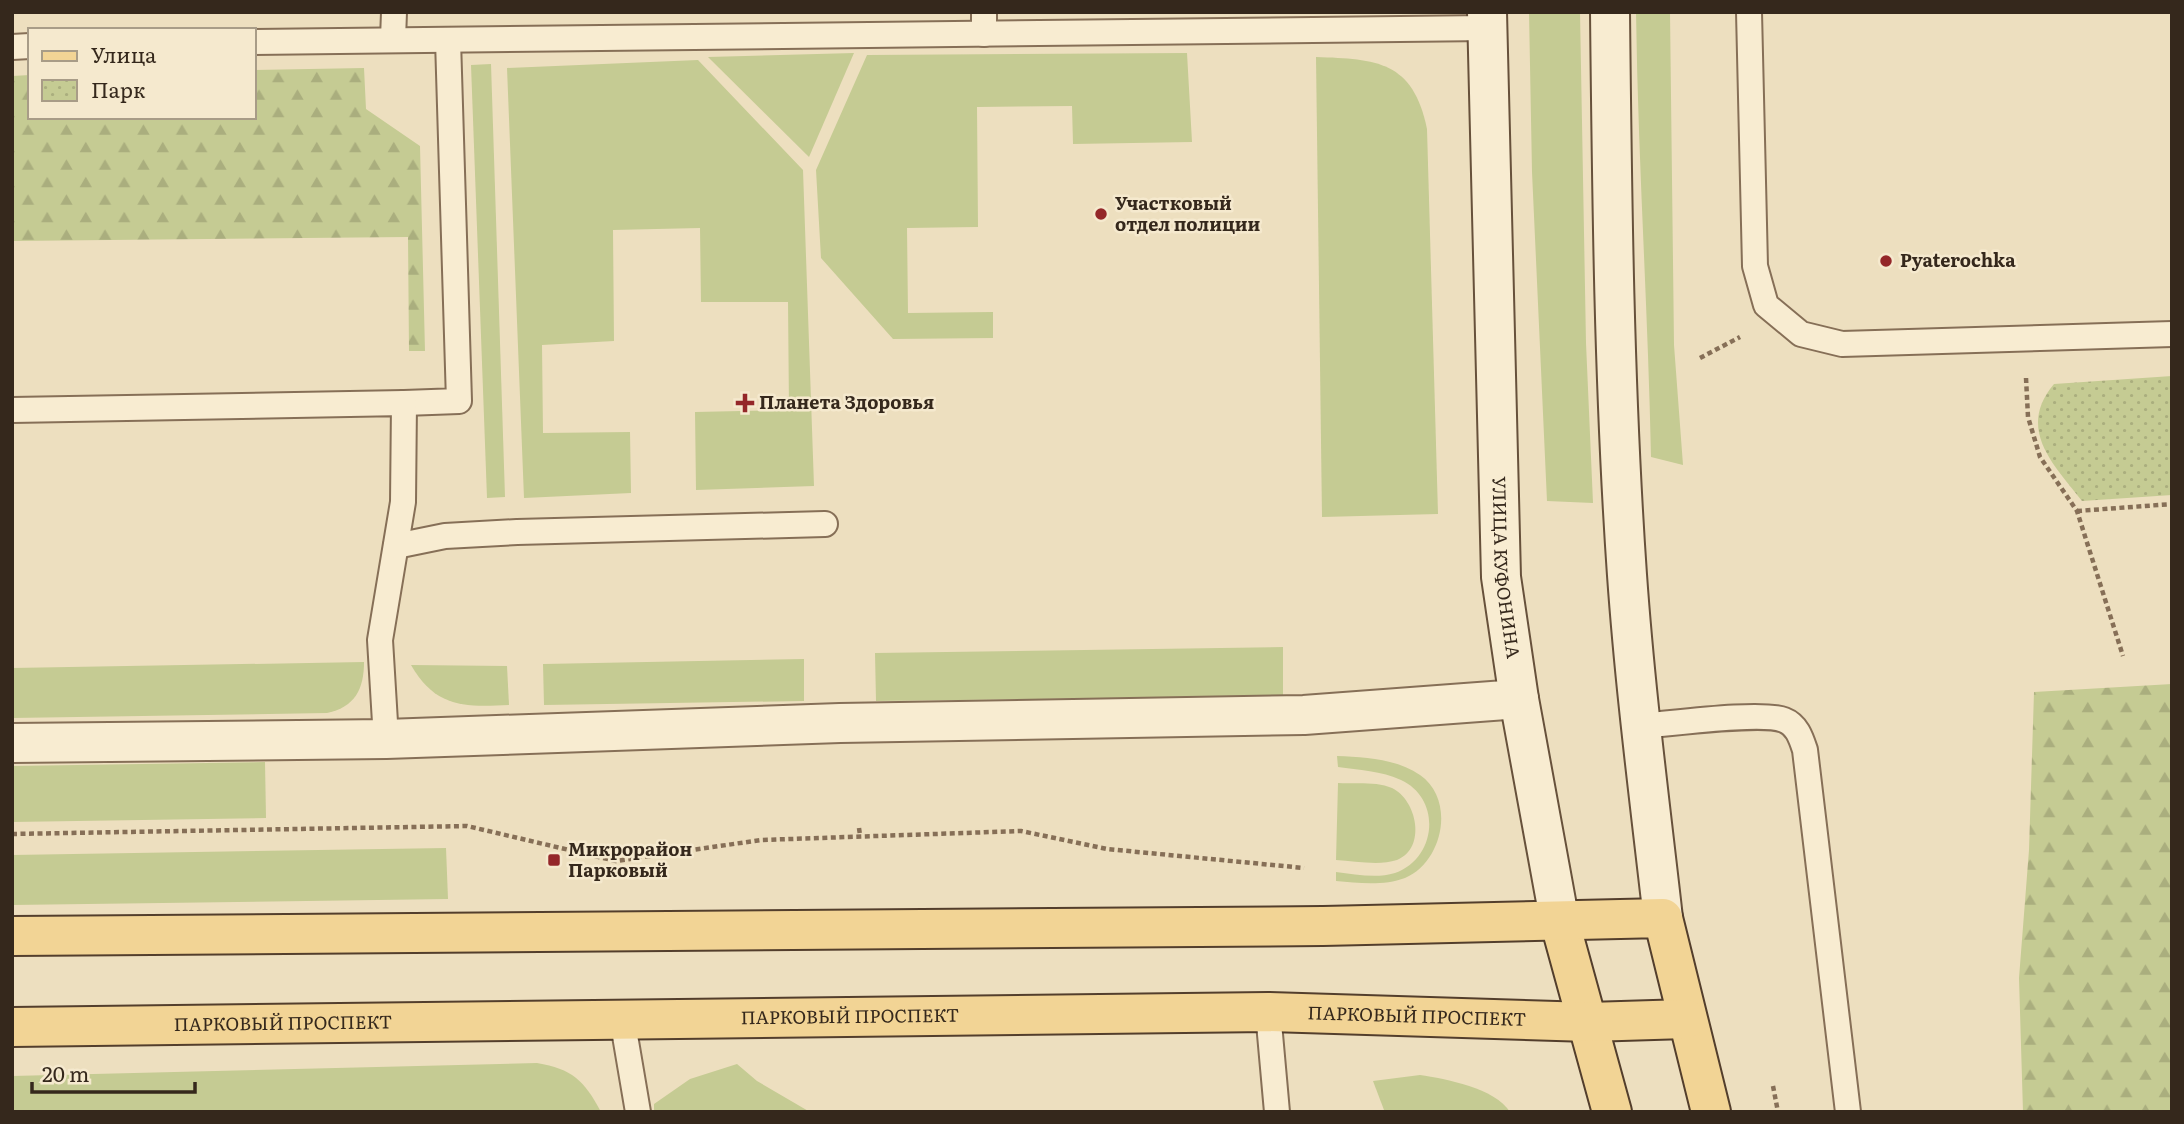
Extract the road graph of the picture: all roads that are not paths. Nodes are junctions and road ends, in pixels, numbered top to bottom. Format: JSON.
{"nodes":[{"id":1,"x":394,"y":12,"type":"edge"},
{"id":2,"x":1610,"y":12,"type":"edge"},
{"id":3,"x":1749,"y":12,"type":"edge"},
{"id":4,"x":1487,"y":20,"type":"edge"},
{"id":5,"x":984,"y":23,"type":"edge"},
{"id":6,"x":393,"y":39,"type":"junction"},
{"id":7,"x":448,"y":40,"type":"junction"},
{"id":8,"x":256,"y":42,"type":"edge"},
{"id":9,"x":2172,"y":334,"type":"edge"},
{"id":10,"x":404,"y":402,"type":"junction"},
{"id":11,"x":12,"y":410,"type":"edge"},
{"id":12,"x":825,"y":524,"type":"dead end"},
{"id":13,"x":396,"y":546,"type":"junction"},
{"id":14,"x":1519,"y":699,"type":"junction"},
{"id":15,"x":1640,"y":726,"type":"junction"},
{"id":16,"x":386,"y":739,"type":"junction"},
{"id":17,"x":12,"y":743,"type":"edge"},
{"id":18,"x":1663,"y":918,"type":"junction"},
{"id":19,"x":1560,"y":923,"type":"junction"},
{"id":20,"x":12,"y":936,"type":"edge"},
{"id":21,"x":1268,"y":1012,"type":"junction"},
{"id":22,"x":622,"y":1018,"type":"junction"},
{"id":23,"x":1686,"y":1019,"type":"junction"},
{"id":24,"x":1589,"y":1022,"type":"junction"},
{"id":25,"x":12,"y":1027,"type":"edge"},
{"id":26,"x":638,"y":1112,"type":"edge"},
{"id":27,"x":1277,"y":1112,"type":"edge"},
{"id":28,"x":1612,"y":1112,"type":"edge"},
{"id":29,"x":1711,"y":1112,"type":"edge"},
{"id":30,"x":1848,"y":1112,"type":"edge"}],
"edges":[{"from":1,"to":6,"type":"lane"},
{"from":2,"to":15,"type":"main road"},
{"from":3,"to":9,"type":"lane"},
{"from":4,"to":5,"type":"lane"},
{"from":4,"to":14,"type":"main road","name":"УЛИЦА КУФОНИНА"},
{"from":5,"to":7,"type":"lane"},
{"from":6,"to":7,"type":"lane"},
{"from":6,"to":8,"type":"lane"},
{"from":7,"to":10,"type":"lane"},
{"from":10,"to":11,"type":"lane"},
{"from":10,"to":13,"type":"lane"},
{"from":12,"to":13,"type":"lane"},
{"from":13,"to":16,"type":"lane"},
{"from":14,"to":16,"type":"main road"},
{"from":14,"to":19,"type":"main road","name":"УЛИЦА КУФОНИНА"},
{"from":15,"to":18,"type":"main road"},
{"from":15,"to":30,"type":"lane"},
{"from":16,"to":17,"type":"main road"},
{"from":18,"to":19,"type":"main road"},
{"from":18,"to":23,"type":"main road"},
{"from":19,"to":20,"type":"main road"},
{"from":19,"to":24,"type":"main road","name":"УЛИЦА КУФОНИНА"},
{"from":21,"to":22,"type":"main road","name":"ПАРКОВЫЙ ПРОСПЕКТ"},
{"from":21,"to":24,"type":"main road","name":"ПАРКОВЫЙ ПРОСПЕКТ"},
{"from":21,"to":27,"type":"lane"},
{"from":22,"to":25,"type":"main road","name":"ПАРКОВЫЙ ПРОСПЕКТ"},
{"from":22,"to":26,"type":"lane"},
{"from":23,"to":24,"type":"main road","name":"ПАРКОВЫЙ ПРОСПЕКТ"},
{"from":23,"to":29,"type":"main road"},
{"from":24,"to":28,"type":"main road","name":"УЛИЦА КУФОНИНА"}]}
